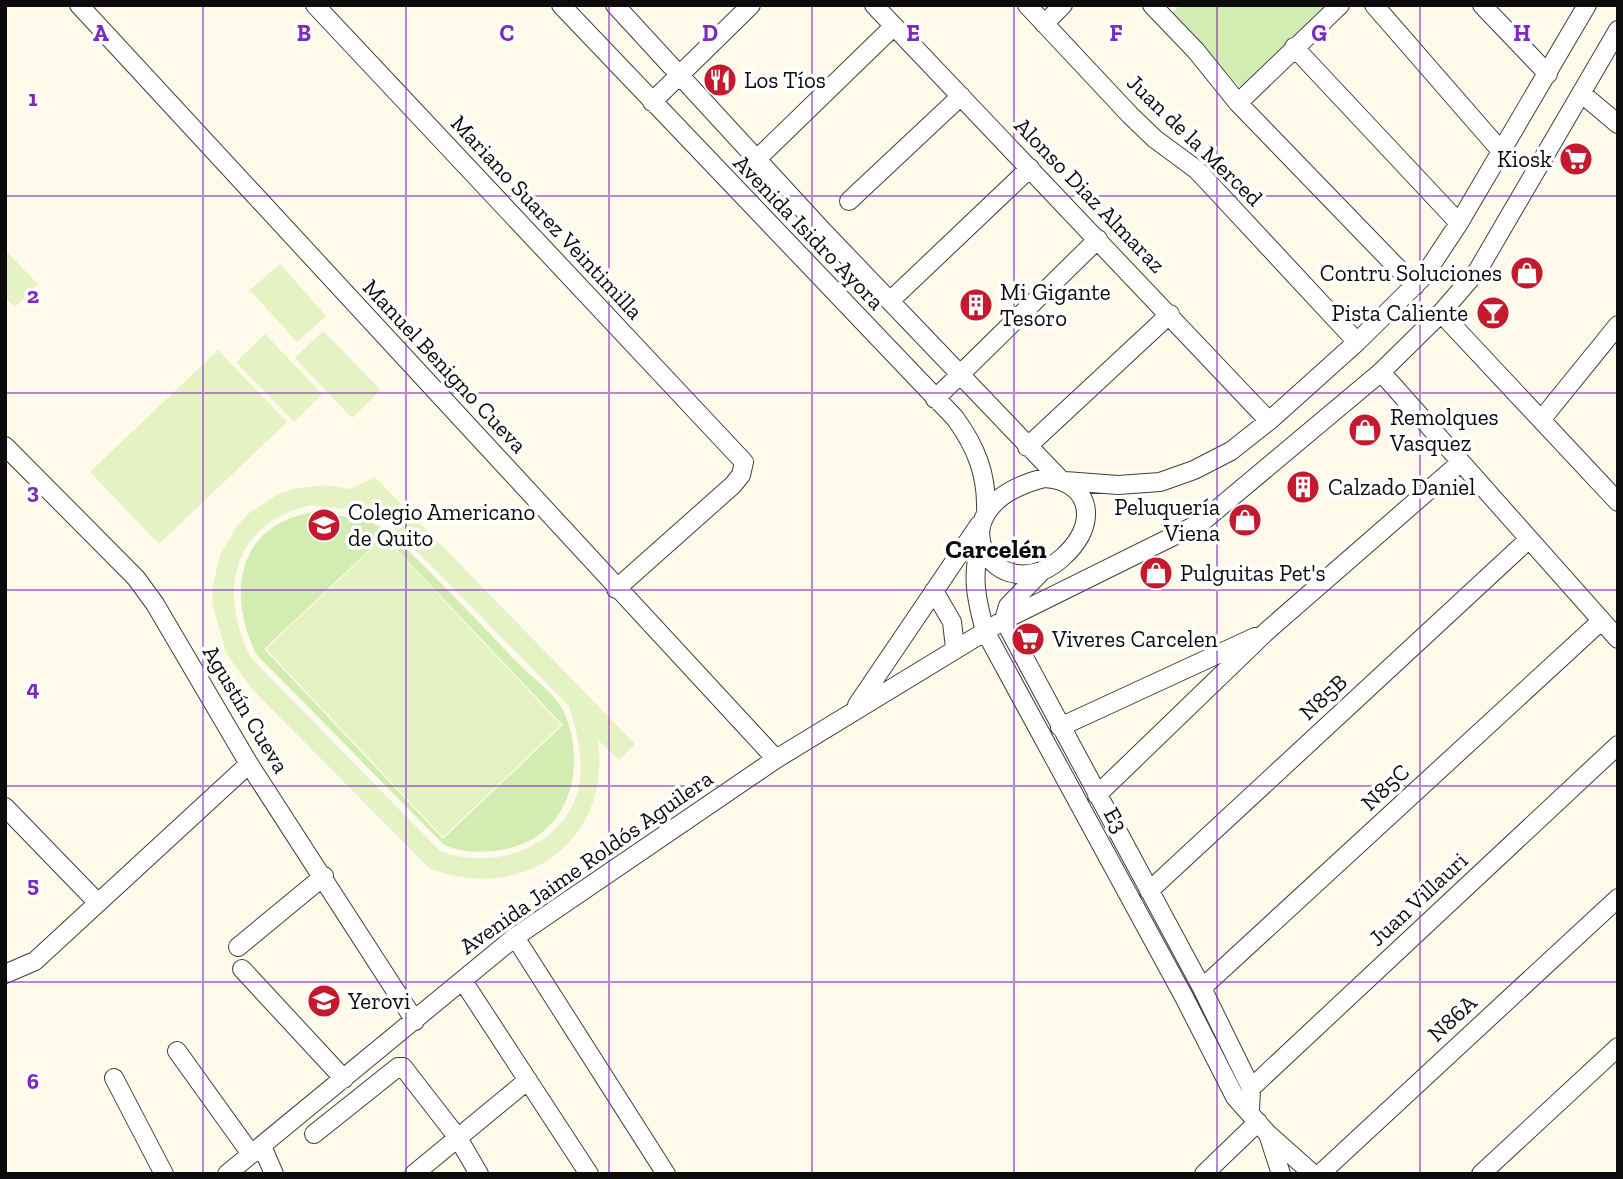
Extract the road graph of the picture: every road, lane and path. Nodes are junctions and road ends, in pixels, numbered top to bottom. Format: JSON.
{"nodes":[{"id":1,"x":79,"y":5,"type":"edge"},
{"id":2,"x":315,"y":5,"type":"edge"},
{"id":3,"x":561,"y":5,"type":"edge"},
{"id":4,"x":615,"y":5,"type":"edge"},
{"id":5,"x":751,"y":5,"type":"edge"},
{"id":6,"x":874,"y":5,"type":"edge"},
{"id":7,"x":1027,"y":5,"type":"edge"},
{"id":8,"x":1063,"y":5,"type":"edge"},
{"id":9,"x":1152,"y":5,"type":"edge"},
{"id":10,"x":1340,"y":5,"type":"edge"},
{"id":11,"x":1374,"y":5,"type":"edge"},
{"id":12,"x":1482,"y":5,"type":"edge"},
{"id":13,"x":1587,"y":5,"type":"edge"},
{"id":14,"x":1044,"y":24,"type":"junction"},
{"id":15,"x":894,"y":26,"type":"junction"},
{"id":16,"x":1618,"y":30,"type":"edge"},
{"id":17,"x":1294,"y":47,"type":"junction"},
{"id":18,"x":1548,"y":74,"type":"junction"},
{"id":19,"x":678,"y":76,"type":"junction"},
{"id":20,"x":1581,"y":93,"type":"junction"},
{"id":21,"x":961,"y":96,"type":"junction"},
{"id":22,"x":652,"y":102,"type":"junction"},
{"id":23,"x":1238,"y":103,"type":"junction"},
{"id":24,"x":1618,"y":124,"type":"edge"},
{"id":25,"x":1501,"y":151,"type":"junction"},
{"id":26,"x":758,"y":158,"type":"junction"},
{"id":27,"x":1030,"y":168,"type":"junction"},
{"id":28,"x":849,"y":201,"type":"dead end"},
{"id":29,"x":1459,"y":223,"type":"junction"},
{"id":30,"x":1098,"y":239,"type":"junction"},
{"id":31,"x":1415,"y":286,"type":"junction"},
{"id":32,"x":891,"y":300,"type":"junction"},
{"id":33,"x":1441,"y":313,"type":"junction"},
{"id":34,"x":1170,"y":314,"type":"junction"},
{"id":35,"x":1618,"y":325,"type":"edge"},
{"id":36,"x":1357,"y":342,"type":"junction"},
{"id":37,"x":1381,"y":372,"type":"junction"},
{"id":38,"x":960,"y":373,"type":"junction"},
{"id":39,"x":935,"y":399,"type":"junction"},
{"id":40,"x":1541,"y":420,"type":"junction"},
{"id":41,"x":1269,"y":421,"type":"junction"},
{"id":42,"x":5,"y":446,"type":"edge"},
{"id":43,"x":1027,"y":447,"type":"junction"},
{"id":44,"x":1461,"y":462,"type":"junction"},
{"id":45,"x":1063,"y":480,"type":"junction"},
{"id":46,"x":1618,"y":502,"type":"edge"},
{"id":47,"x":984,"y":516,"type":"junction"},
{"id":48,"x":1529,"y":539,"type":"junction"},
{"id":49,"x":981,"y":541,"type":"junction"},
{"id":50,"x":1043,"y":570,"type":"junction"},
{"id":51,"x":616,"y":589,"type":"junction"},
{"id":52,"x":934,"y":591,"type":"junction"},
{"id":53,"x":1004,"y":620,"type":"junction"},
{"id":54,"x":1601,"y":621,"type":"junction"},
{"id":55,"x":985,"y":631,"type":"junction"},
{"id":56,"x":1267,"y":631,"type":"junction"},
{"id":57,"x":1618,"y":639,"type":"edge"},
{"id":58,"x":955,"y":648,"type":"junction"},
{"id":59,"x":854,"y":710,"type":"junction"},
{"id":60,"x":1060,"y":727,"type":"junction"},
{"id":61,"x":1618,"y":745,"type":"edge"},
{"id":62,"x":776,"y":759,"type":"junction"},
{"id":63,"x":249,"y":764,"type":"junction"},
{"id":64,"x":1097,"y":795,"type":"junction"},
{"id":65,"x":5,"y":807,"type":"edge"},
{"id":66,"x":324,"y":876,"type":"junction"},
{"id":67,"x":1149,"y":891,"type":"junction"},
{"id":68,"x":1618,"y":898,"type":"edge"},
{"id":69,"x":98,"y":904,"type":"junction"},
{"id":70,"x":515,"y":937,"type":"junction"},
{"id":71,"x":238,"y":947,"type":"dead end"},
{"id":72,"x":242,"y":969,"type":"dead end"},
{"id":73,"x":5,"y":974,"type":"edge"},
{"id":74,"x":463,"y":981,"type":"junction"},
{"id":75,"x":1202,"y":988,"type":"junction"},
{"id":76,"x":415,"y":1021,"type":"junction"},
{"id":77,"x":1618,"y":1048,"type":"edge"},
{"id":78,"x":177,"y":1051,"type":"dead end"},
{"id":79,"x":114,"y":1079,"type":"dead end"},
{"id":80,"x":344,"y":1079,"type":"junction"},
{"id":81,"x":528,"y":1080,"type":"junction"},
{"id":82,"x":1251,"y":1088,"type":"junction"},
{"id":83,"x":1259,"y":1122,"type":"junction"},
{"id":84,"x":314,"y":1134,"type":"dead end"},
{"id":85,"x":458,"y":1138,"type":"junction"},
{"id":86,"x":257,"y":1150,"type":"junction"},
{"id":87,"x":164,"y":1174,"type":"edge"},
{"id":88,"x":227,"y":1174,"type":"edge"},
{"id":89,"x":274,"y":1174,"type":"edge"},
{"id":90,"x":414,"y":1174,"type":"edge"},
{"id":91,"x":479,"y":1174,"type":"edge"},
{"id":92,"x":589,"y":1174,"type":"edge"},
{"id":93,"x":666,"y":1174,"type":"edge"},
{"id":94,"x":1204,"y":1174,"type":"edge"},
{"id":95,"x":1281,"y":1174,"type":"edge"},
{"id":96,"x":1313,"y":1174,"type":"edge"},
{"id":97,"x":1321,"y":1174,"type":"edge"},
{"id":98,"x":1480,"y":1174,"type":"edge"}],
"edges":[{"from":1,"to":51,"type":"street","name":"Manuel Benigno Cueva"},
{"from":2,"to":51,"type":"street","name":"Mariano Suarez Veintimilla"},
{"from":3,"to":22,"type":"street","name":"Avenida Isidro Ayora"},
{"from":4,"to":19,"type":"street","name":"Avenida Isidro Ayora"},
{"from":5,"to":19,"type":"street"},
{"from":6,"to":15,"type":"street","name":"Alonso Diaz Almaraz"},
{"from":7,"to":14,"type":"street","name":"Juan de la Merced"},
{"from":8,"to":14,"type":"street"},
{"from":9,"to":23,"type":"street"},
{"from":10,"to":17,"type":"street"},
{"from":11,"to":25,"type":"street"},
{"from":12,"to":18,"type":"street"},
{"from":13,"to":18,"type":"street"},
{"from":14,"to":36,"type":"street","name":"Juan de la Merced"},
{"from":15,"to":21,"type":"street","name":"Alonso Diaz Almaraz"},
{"from":15,"to":26,"type":"street"},
{"from":16,"to":20,"type":"street"},
{"from":17,"to":23,"type":"street"},
{"from":17,"to":29,"type":"street"},
{"from":18,"to":25,"type":"street"},
{"from":19,"to":22,"type":"street"},
{"from":19,"to":26,"type":"street","name":"Avenida Isidro Ayora"},
{"from":20,"to":24,"type":"street"},
{"from":20,"to":33,"type":"street"},
{"from":21,"to":27,"type":"street","name":"Alonso Diaz Almaraz"},
{"from":21,"to":28,"type":"street"},
{"from":22,"to":39,"type":"street","name":"Avenida Isidro Ayora"},
{"from":23,"to":31,"type":"street"},
{"from":25,"to":29,"type":"street"},
{"from":26,"to":32,"type":"street","name":"Avenida Isidro Ayora"},
{"from":27,"to":30,"type":"street","name":"Alonso Diaz Almaraz"},
{"from":27,"to":32,"type":"street"},
{"from":29,"to":31,"type":"street"},
{"from":30,"to":34,"type":"street","name":"Alonso Diaz Almaraz"},
{"from":30,"to":38,"type":"street"},
{"from":31,"to":36,"type":"street"},
{"from":32,"to":38,"type":"street","name":"Avenida Isidro Ayora"},
{"from":33,"to":37,"type":"street"},
{"from":33,"to":40,"type":"street"},
{"from":34,"to":41,"type":"street","name":"Alonso Diaz Almaraz"},
{"from":34,"to":43,"type":"street"},
{"from":35,"to":40,"type":"street"},
{"from":36,"to":41,"type":"street"},
{"from":37,"to":44,"type":"street"},
{"from":37,"to":53,"type":"street"},
{"from":38,"to":39,"type":"street"},
{"from":38,"to":43,"type":"street","name":"Avenida Isidro Ayora"},
{"from":39,"to":47,"type":"street","name":"Avenida Isidro Ayora"},
{"from":40,"to":46,"type":"street"},
{"from":41,"to":45,"type":"street"},
{"from":42,"to":63,"type":"street","name":"Agustín Cueva"},
{"from":43,"to":45,"type":"street","name":"Avenida Isidro Ayora"},
{"from":44,"to":48,"type":"street"},
{"from":44,"to":56,"type":"street"},
{"from":45,"to":47,"type":"street"},
{"from":45,"to":50,"type":"street"},
{"from":47,"to":49,"type":"street"},
{"from":47,"to":52,"type":"street"},
{"from":48,"to":54,"type":"street"},
{"from":48,"to":67,"type":"street","name":"N85B"},
{"from":49,"to":50,"type":"street"},
{"from":49,"to":55,"type":"street","name":"E3"},
{"from":50,"to":53,"type":"street"},
{"from":51,"to":62,"type":"street","name":"Manuel Benigno Cueva"},
{"from":52,"to":58,"type":"street"},
{"from":52,"to":59,"type":"street"},
{"from":53,"to":55,"type":"street"},
{"from":53,"to":60,"type":"street","name":"E3"},
{"from":54,"to":57,"type":"street"},
{"from":54,"to":75,"type":"street","name":"N85C"},
{"from":55,"to":58,"type":"street","name":"Avenida Jaime Roldós Aguilera"},
{"from":55,"to":83,"type":"street","name":"E3"},
{"from":56,"to":60,"type":"street"},
{"from":56,"to":64,"type":"street"},
{"from":58,"to":59,"type":"street","name":"Avenida Jaime Roldós Aguilera"},
{"from":59,"to":62,"type":"street","name":"Avenida Jaime Roldós Aguilera"},
{"from":60,"to":64,"type":"street","name":"E3"},
{"from":61,"to":82,"type":"street","name":"Juan Villauri"},
{"from":62,"to":70,"type":"street","name":"Avenida Jaime Roldós Aguilera"},
{"from":63,"to":66,"type":"street","name":"Agustín Cueva"},
{"from":63,"to":69,"type":"street"},
{"from":64,"to":67,"type":"street","name":"E3"},
{"from":65,"to":69,"type":"street"},
{"from":66,"to":71,"type":"street"},
{"from":66,"to":76,"type":"street","name":"Agustín Cueva"},
{"from":67,"to":75,"type":"street","name":"E3"},
{"from":68,"to":97,"type":"street","name":"N86A"},
{"from":69,"to":73,"type":"street"},
{"from":70,"to":74,"type":"street","name":"Avenida Jaime Roldós Aguilera"},
{"from":70,"to":93,"type":"street"},
{"from":72,"to":80,"type":"street"},
{"from":74,"to":76,"type":"street","name":"Avenida Jaime Roldós Aguilera"},
{"from":74,"to":81,"type":"street"},
{"from":75,"to":82,"type":"street","name":"E3"},
{"from":76,"to":80,"type":"street","name":"Avenida Jaime Roldós Aguilera"},
{"from":77,"to":98,"type":"street"},
{"from":78,"to":86,"type":"street"},
{"from":79,"to":87,"type":"street"},
{"from":80,"to":86,"type":"street","name":"Avenida Jaime Roldós Aguilera"},
{"from":81,"to":85,"type":"street"},
{"from":81,"to":92,"type":"street"},
{"from":82,"to":83,"type":"street","name":"E3"},
{"from":83,"to":94,"type":"street"},
{"from":83,"to":95,"type":"street"},
{"from":83,"to":96,"type":"street","name":"E3"},
{"from":84,"to":85,"type":"street"},
{"from":85,"to":90,"type":"street"},
{"from":85,"to":91,"type":"street"},
{"from":86,"to":88,"type":"street","name":"Avenida Jaime Roldós Aguilera"},
{"from":86,"to":89,"type":"street"}]}
